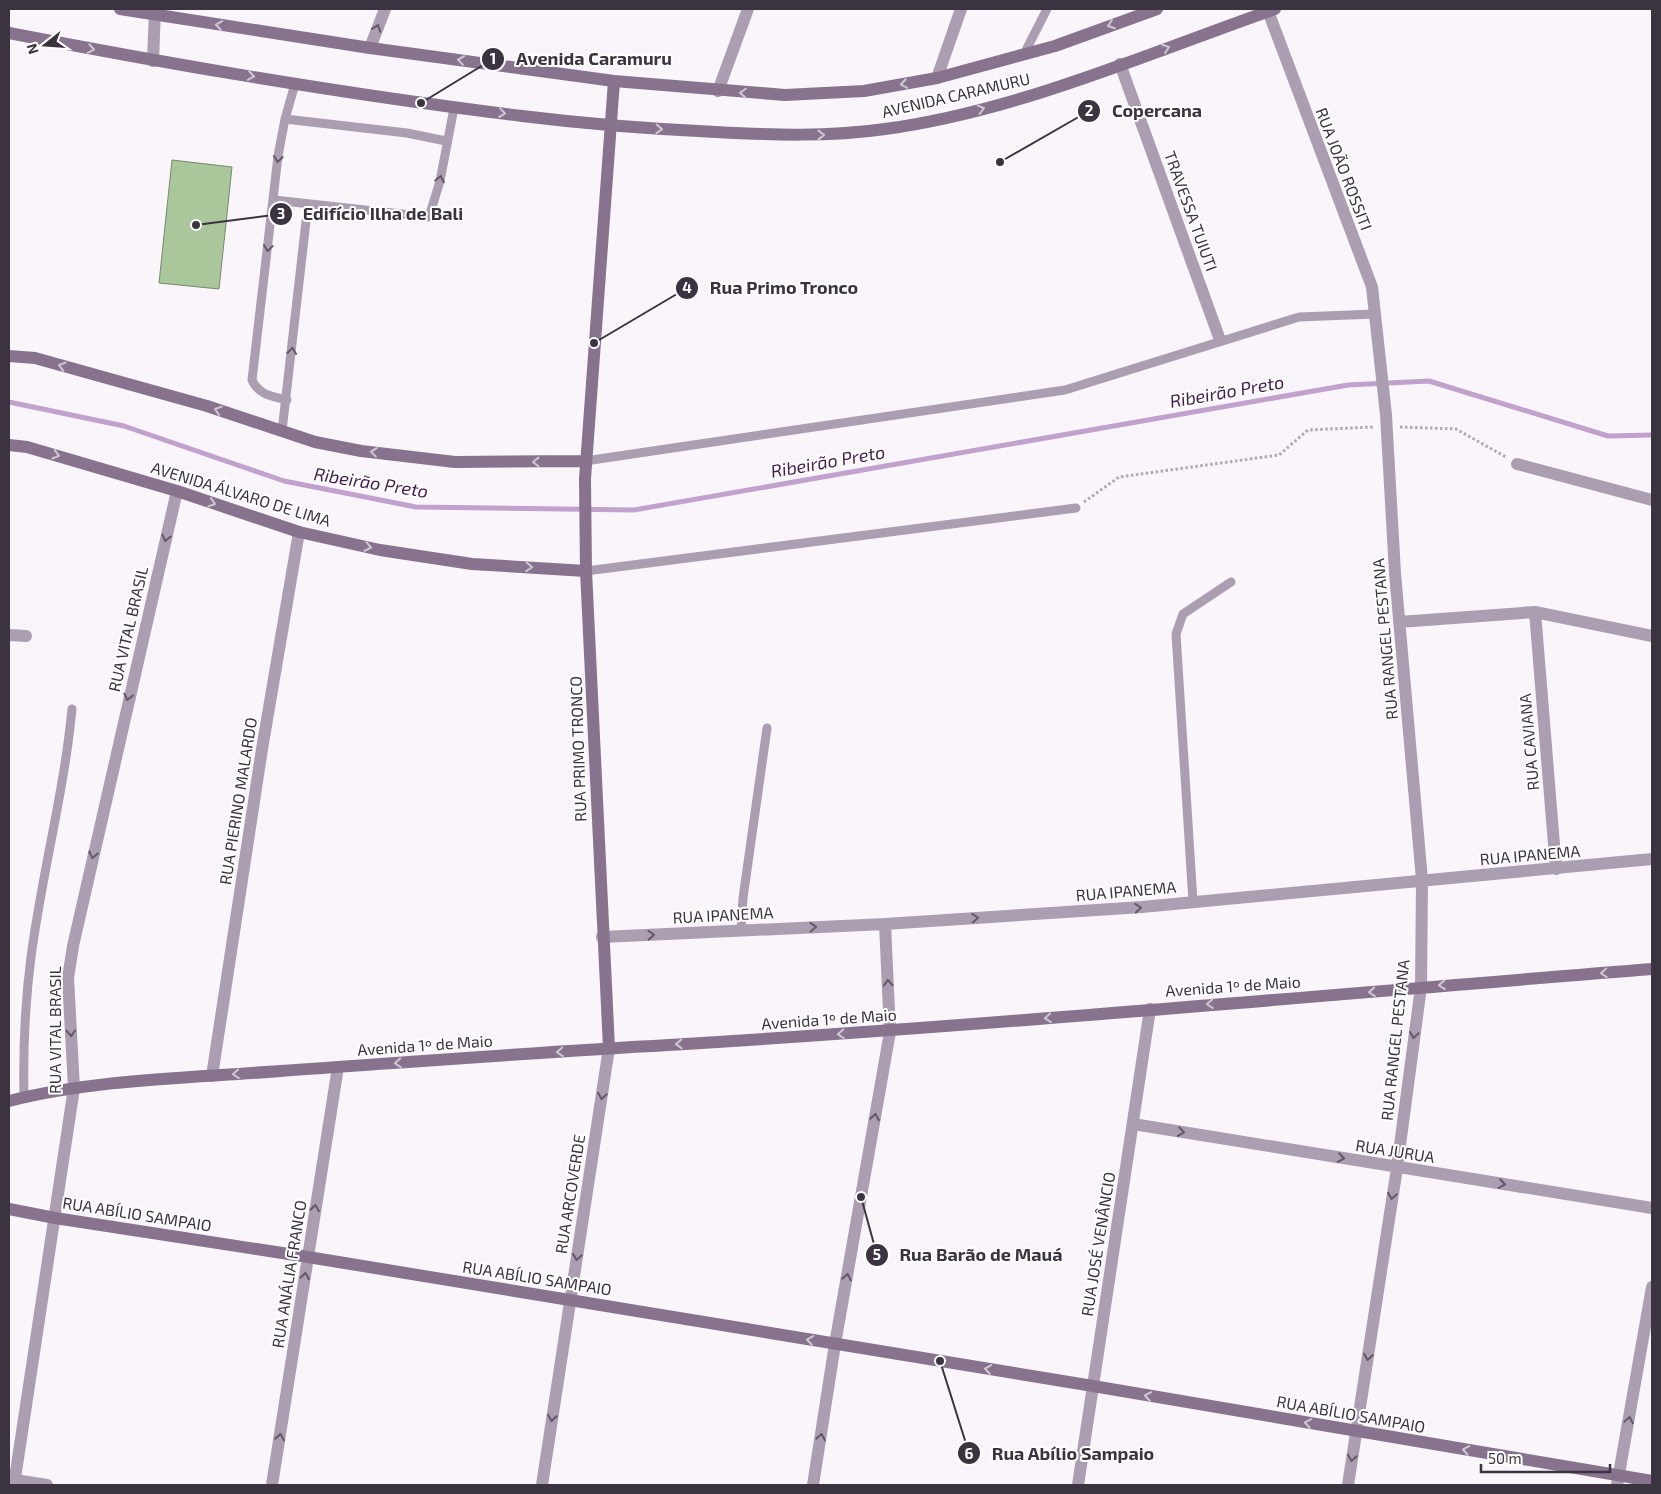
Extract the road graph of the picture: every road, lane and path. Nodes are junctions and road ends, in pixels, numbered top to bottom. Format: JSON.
{"nodes":[{"id":1,"x":120,"y":9,"type":"edge"},
{"id":2,"x":384,"y":9,"type":"edge"},
{"id":3,"x":748,"y":9,"type":"edge"},
{"id":4,"x":961,"y":9,"type":"edge"},
{"id":5,"x":1046,"y":9,"type":"edge"},
{"id":6,"x":1157,"y":9,"type":"edge"},
{"id":7,"x":1268,"y":10,"type":"edge"},
{"id":8,"x":156,"y":12,"type":"edge"},
{"id":9,"x":9,"y":33,"type":"edge"},
{"id":10,"x":370,"y":48,"type":"junction"},
{"id":11,"x":1024,"y":54,"type":"junction"},
{"id":12,"x":153,"y":61,"type":"junction"},
{"id":13,"x":1120,"y":64,"type":"junction"},
{"id":14,"x":936,"y":78,"type":"junction"},
{"id":15,"x":614,"y":81,"type":"junction"},
{"id":16,"x":296,"y":84,"type":"junction"},
{"id":17,"x":718,"y":91,"type":"junction"},
{"id":18,"x":454,"y":108,"type":"junction"},
{"id":19,"x":285,"y":119,"type":"junction"},
{"id":20,"x":610,"y":127,"type":"junction"},
{"id":21,"x":446,"y":141,"type":"junction"},
{"id":22,"x":274,"y":200,"type":"junction"},
{"id":23,"x":308,"y":204,"type":"junction"},
{"id":24,"x":1375,"y":314,"type":"junction"},
{"id":25,"x":1220,"y":340,"type":"junction"},
{"id":26,"x":1378,"y":341,"type":"joint"},
{"id":27,"x":9,"y":356,"type":"edge"},
{"id":28,"x":286,"y":400,"type":"junction"},
{"id":29,"x":1386,"y":421,"type":"junction"},
{"id":30,"x":282,"y":431,"type":"junction"},
{"id":31,"x":9,"y":445,"type":"edge"},
{"id":32,"x":585,"y":461,"type":"junction"},
{"id":33,"x":1517,"y":464,"type":"joint"},
{"id":34,"x":177,"y":491,"type":"junction"},
{"id":35,"x":1652,"y":500,"type":"edge"},
{"id":36,"x":1076,"y":508,"type":"joint"},
{"id":37,"x":300,"y":532,"type":"junction"},
{"id":38,"x":586,"y":571,"type":"junction"},
{"id":39,"x":1231,"y":582,"type":"dead end"},
{"id":40,"x":1535,"y":612,"type":"junction"},
{"id":41,"x":1399,"y":622,"type":"junction"},
{"id":42,"x":9,"y":635,"type":"edge"},
{"id":43,"x":26,"y":636,"type":"dead end"},
{"id":44,"x":1652,"y":636,"type":"edge"},
{"id":45,"x":72,"y":709,"type":"dead end"},
{"id":46,"x":767,"y":728,"type":"dead end"},
{"id":47,"x":1652,"y":860,"type":"edge"},
{"id":48,"x":1556,"y":869,"type":"junction"},
{"id":49,"x":1422,"y":880,"type":"junction"},
{"id":50,"x":1194,"y":902,"type":"junction"},
{"id":51,"x":885,"y":924,"type":"junction"},
{"id":52,"x":741,"y":930,"type":"junction"},
{"id":53,"x":602,"y":937,"type":"junction"},
{"id":54,"x":1652,"y":969,"type":"edge"},
{"id":55,"x":1421,"y":987,"type":"junction"},
{"id":56,"x":1150,"y":1009,"type":"junction"},
{"id":57,"x":890,"y":1032,"type":"junction"},
{"id":58,"x":609,"y":1048,"type":"junction"},
{"id":59,"x":338,"y":1067,"type":"junction"},
{"id":60,"x":212,"y":1076,"type":"junction"},
{"id":61,"x":74,"y":1088,"type":"junction"},
{"id":62,"x":24,"y":1097,"type":"junction"},
{"id":63,"x":9,"y":1101,"type":"edge"},
{"id":64,"x":1133,"y":1124,"type":"junction"},
{"id":65,"x":1397,"y":1168,"type":"junction"},
{"id":66,"x":1652,"y":1208,"type":"edge"},
{"id":67,"x":9,"y":1209,"type":"edge"},
{"id":68,"x":55,"y":1218,"type":"junction"},
{"id":69,"x":308,"y":1257,"type":"junction"},
{"id":70,"x":1652,"y":1287,"type":"edge"},
{"id":71,"x":570,"y":1300,"type":"junction"},
{"id":72,"x":835,"y":1344,"type":"junction"},
{"id":73,"x":1093,"y":1386,"type":"junction"},
{"id":74,"x":1356,"y":1431,"type":"junction"},
{"id":75,"x":1618,"y":1481,"type":"edge"},
{"id":76,"x":13,"y":1482,"type":"edge"},
{"id":77,"x":1652,"y":1482,"type":"edge"},
{"id":78,"x":47,"y":1485,"type":"edge"},
{"id":79,"x":272,"y":1485,"type":"edge"},
{"id":80,"x":542,"y":1485,"type":"edge"},
{"id":81,"x":813,"y":1485,"type":"edge"},
{"id":82,"x":1078,"y":1485,"type":"edge"},
{"id":83,"x":1348,"y":1485,"type":"edge"}],
"edges":[{"from":1,"to":8,"type":"street","name":"AVENIDA CARAMURU"},
{"from":10,"to":2,"type":"street","one_way":true},
{"from":3,"to":17,"type":"street"},
{"from":4,"to":14,"type":"street"},
{"from":5,"to":11,"type":"lane"},
{"from":6,"to":11,"type":"street","name":"AVENIDA CARAMURU","one_way":true},
{"from":13,"to":7,"type":"street","name":"AVENIDA CARAMURU","one_way":true},
{"from":7,"to":24,"type":"street","name":"RUA JOÃO ROSSITI"},
{"from":10,"to":8,"type":"street","name":"AVENIDA CARAMURU","one_way":true},
{"from":8,"to":12,"type":"street"},
{"from":9,"to":12,"type":"street","name":"AVENIDA CARAMURU","one_way":true},
{"from":15,"to":10,"type":"street","name":"AVENIDA CARAMURU","one_way":true},
{"from":11,"to":14,"type":"street","name":"AVENIDA CARAMURU"},
{"from":12,"to":16,"type":"street","name":"AVENIDA CARAMURU","one_way":true},
{"from":20,"to":13,"type":"street","name":"AVENIDA CARAMURU","one_way":true},
{"from":13,"to":25,"type":"street","name":"TRAVESSA TUIUTI"},
{"from":14,"to":17,"type":"street","name":"AVENIDA CARAMURU","one_way":true},
{"from":15,"to":17,"type":"street","name":"AVENIDA CARAMURU"},
{"from":15,"to":20,"type":"street","name":"RUA PRIMO TRONCO"},
{"from":16,"to":18,"type":"street","name":"AVENIDA CARAMURU"},
{"from":16,"to":19,"type":"lane"},
{"from":18,"to":20,"type":"street","name":"AVENIDA CARAMURU","one_way":true},
{"from":18,"to":21,"type":"lane"},
{"from":19,"to":21,"type":"lane"},
{"from":19,"to":22,"type":"lane","one_way":true},
{"from":20,"to":32,"type":"street","name":"RUA PRIMO TRONCO"},
{"from":23,"to":21,"type":"lane","one_way":true},
{"from":22,"to":23,"type":"lane"},
{"from":22,"to":28,"type":"lane","one_way":true},
{"from":28,"to":23,"type":"lane","one_way":true},
{"from":24,"to":25,"type":"lane"},
{"from":24,"to":26,"type":"street","name":"RUA JOÃO ROSSITI"},
{"from":25,"to":32,"type":"lane"},
{"from":26,"to":29,"type":"street","name":"RUA RANGEL PESTANA"},
{"from":30,"to":27,"type":"street","one_way":true},
{"from":28,"to":30,"type":"lane"},
{"from":29,"to":33,"type":"path"},
{"from":29,"to":36,"type":"path"},
{"from":29,"to":41,"type":"street","name":"RUA RANGEL PESTANA"},
{"from":32,"to":30,"type":"street","one_way":true},
{"from":31,"to":34,"type":"street","name":"AVENIDA ÁLVARO DE LIMA","one_way":true},
{"from":32,"to":38,"type":"street","name":"RUA PRIMO TRONCO"},
{"from":33,"to":35,"type":"street"},
{"from":34,"to":37,"type":"street","name":"AVENIDA ÁLVARO DE LIMA","one_way":true},
{"from":34,"to":61,"type":"street","name":"RUA VITAL BRASIL","one_way":true},
{"from":36,"to":38,"type":"lane"},
{"from":37,"to":38,"type":"street","name":"AVENIDA ÁLVARO DE LIMA","one_way":true},
{"from":37,"to":60,"type":"street","name":"RUA PIERINO MALARDO"},
{"from":38,"to":53,"type":"street","name":"RUA PRIMO TRONCO"},
{"from":39,"to":50,"type":"lane"},
{"from":40,"to":41,"type":"street"},
{"from":40,"to":44,"type":"street"},
{"from":40,"to":48,"type":"street","name":"RUA CAVIANA"},
{"from":41,"to":49,"type":"street","name":"RUA RANGEL PESTANA"},
{"from":42,"to":43,"type":"street"},
{"from":45,"to":62,"type":"lane"},
{"from":46,"to":52,"type":"lane"},
{"from":47,"to":48,"type":"street","name":"RUA IPANEMA"},
{"from":48,"to":49,"type":"street","name":"RUA IPANEMA"},
{"from":49,"to":50,"type":"street","name":"RUA IPANEMA"},
{"from":49,"to":55,"type":"street","name":"RUA RANGEL PESTANA"},
{"from":51,"to":50,"type":"street","name":"RUA IPANEMA","one_way":true},
{"from":52,"to":51,"type":"street","name":"RUA IPANEMA","one_way":true},
{"from":57,"to":51,"type":"street","one_way":true},
{"from":53,"to":52,"type":"street","name":"RUA IPANEMA","one_way":true},
{"from":53,"to":58,"type":"street","name":"RUA ARCOVERDE"},
{"from":54,"to":55,"type":"street","name":"Avenida 1º de Maio","one_way":true},
{"from":55,"to":56,"type":"street","name":"Avenida 1º de Maio","one_way":true},
{"from":55,"to":65,"type":"street","name":"RUA RANGEL PESTANA","one_way":true},
{"from":56,"to":57,"type":"street","name":"Avenida 1º de Maio","one_way":true},
{"from":56,"to":64,"type":"street","name":"RUA JOSÉ VENÂNCIO"},
{"from":57,"to":58,"type":"street","name":"Avenida 1º de Maio","one_way":true},
{"from":72,"to":57,"type":"street","one_way":true},
{"from":58,"to":59,"type":"street","name":"Avenida 1º de Maio","one_way":true},
{"from":58,"to":71,"type":"street","name":"RUA ARCOVERDE","one_way":true},
{"from":59,"to":60,"type":"street","name":"Avenida 1º de Maio","one_way":true},
{"from":69,"to":59,"type":"street","name":"RUA ANÁLIA FRANCO","one_way":true},
{"from":60,"to":61,"type":"street","name":"Avenida 1º de Maio"},
{"from":61,"to":62,"type":"street","name":"Avenida 1º de Maio"},
{"from":61,"to":68,"type":"street","name":"RUA VITAL BRASIL"},
{"from":62,"to":63,"type":"street","name":"Avenida 1º de Maio"},
{"from":64,"to":65,"type":"street","name":"RUA JURUA","one_way":true},
{"from":64,"to":73,"type":"street","name":"RUA JOSÉ VENÂNCIO"},
{"from":65,"to":66,"type":"street","name":"RUA JURUA","one_way":true},
{"from":65,"to":74,"type":"street","name":"RUA RANGEL PESTANA","one_way":true},
{"from":67,"to":68,"type":"street","name":"RUA ABÍLIO SAMPAIO"},
{"from":68,"to":69,"type":"street","name":"RUA ABÍLIO SAMPAIO"},
{"from":68,"to":76,"type":"street","name":"RUA VITAL BRASIL"},
{"from":69,"to":71,"type":"street","name":"RUA ABÍLIO SAMPAIO"},
{"from":79,"to":69,"type":"street","name":"RUA ANÁLIA FRANCO","one_way":true},
{"from":75,"to":70,"type":"street","one_way":true},
{"from":72,"to":71,"type":"street","name":"RUA ABÍLIO SAMPAIO","one_way":true},
{"from":71,"to":80,"type":"street","name":"RUA ARCOVERDE","one_way":true},
{"from":73,"to":72,"type":"street","name":"RUA ABÍLIO SAMPAIO","one_way":true},
{"from":81,"to":72,"type":"street","one_way":true},
{"from":74,"to":73,"type":"street","name":"RUA ABÍLIO SAMPAIO","one_way":true},
{"from":73,"to":82,"type":"street","name":"RUA JOSÉ VENÂNCIO"},
{"from":75,"to":74,"type":"street","name":"RUA ABÍLIO SAMPAIO","one_way":true},
{"from":74,"to":83,"type":"street","name":"RUA RANGEL PESTANA","one_way":true},
{"from":75,"to":77,"type":"street","name":"RUA ABÍLIO SAMPAIO"},
{"from":76,"to":78,"type":"street"}]}
